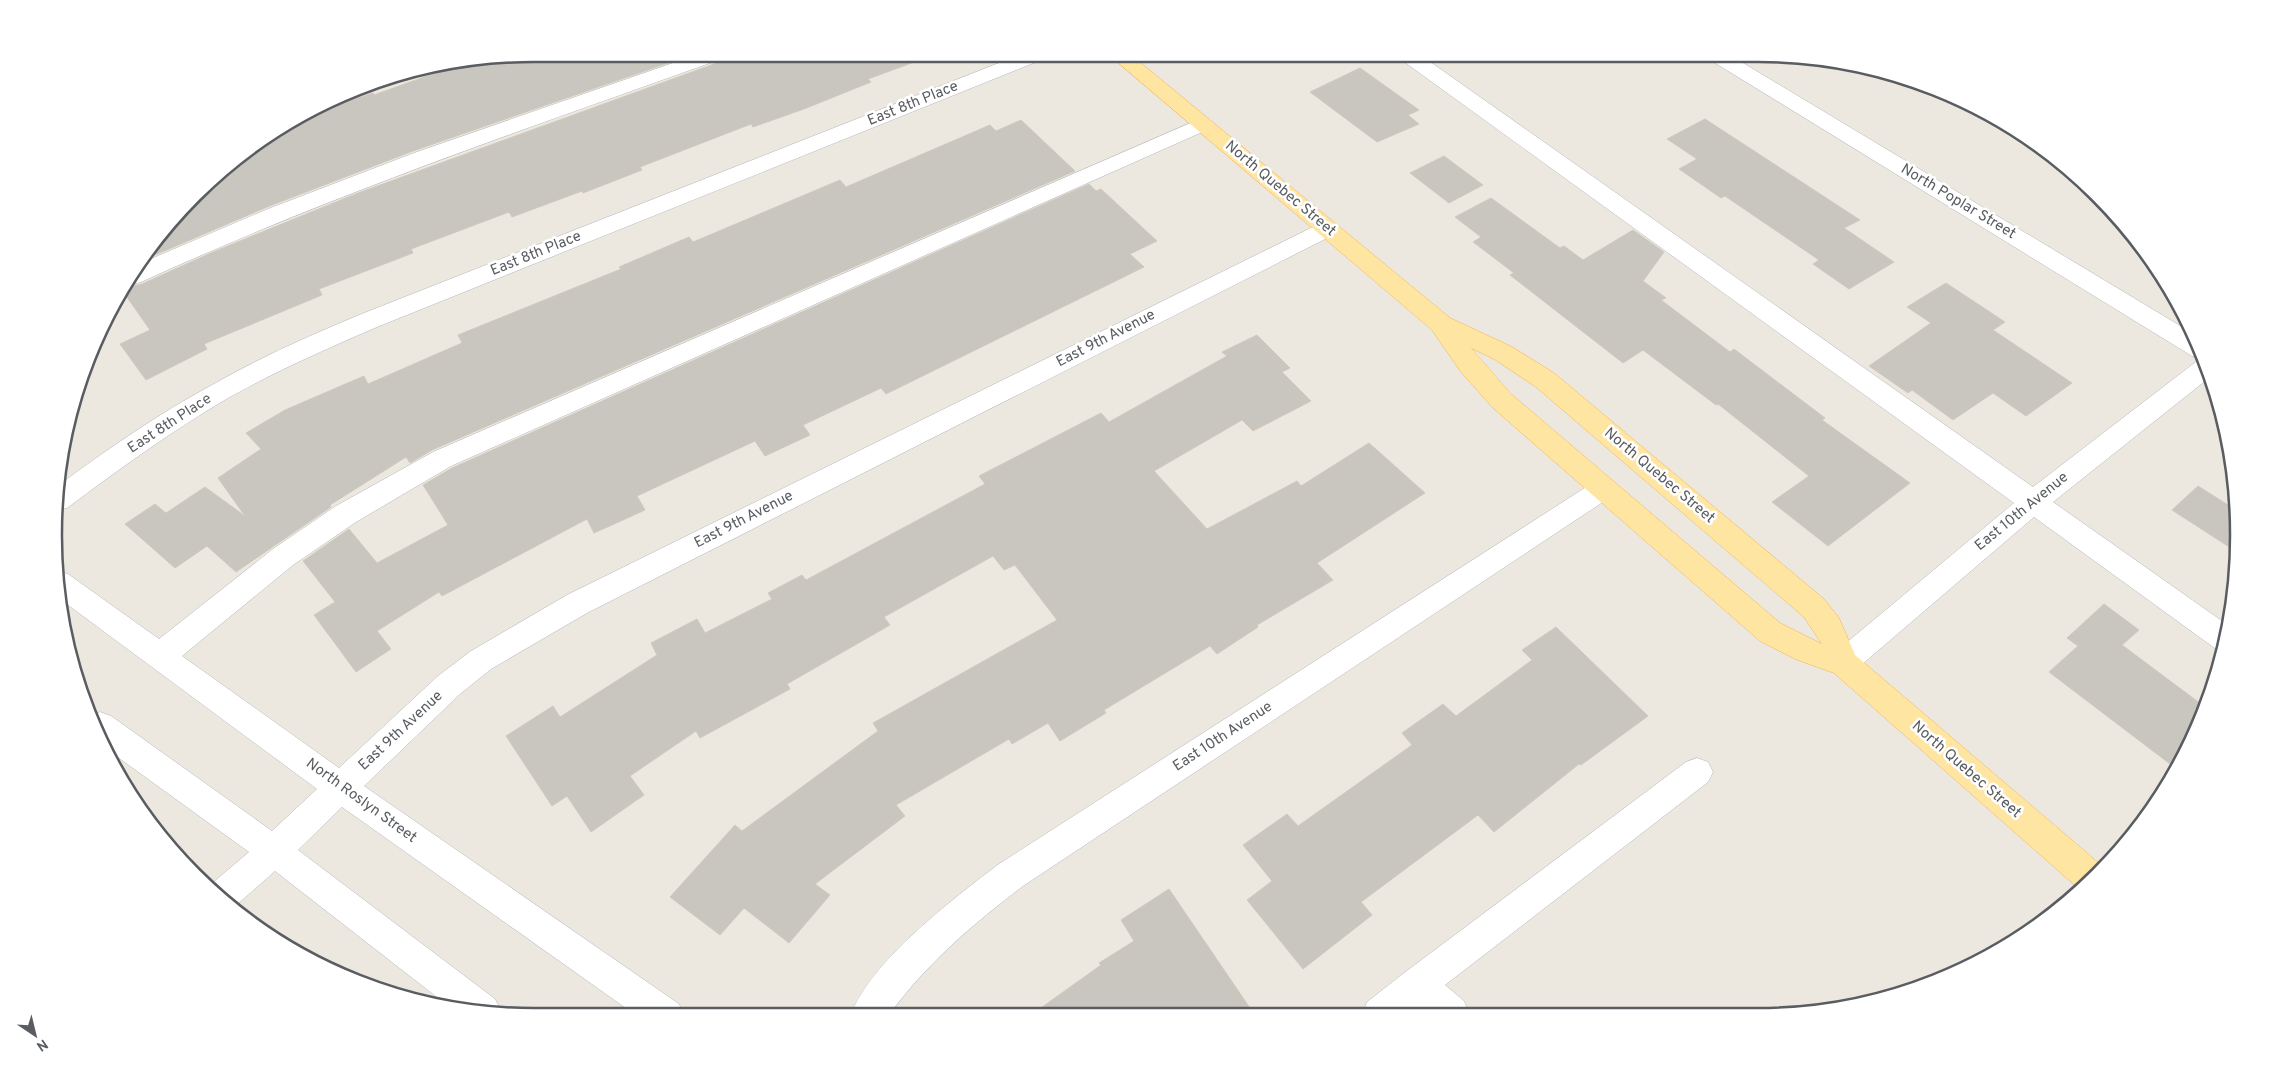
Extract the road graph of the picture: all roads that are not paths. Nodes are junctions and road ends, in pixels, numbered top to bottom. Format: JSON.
{"nodes":[{"id":1,"x":695,"y":62,"type":"edge"},
{"id":2,"x":1019,"y":62,"type":"edge"},
{"id":3,"x":1128,"y":62,"type":"edge"},
{"id":4,"x":1417,"y":62,"type":"edge"},
{"id":5,"x":1727,"y":62,"type":"edge"},
{"id":6,"x":1202,"y":124,"type":"junction"},
{"id":7,"x":1327,"y":229,"type":"junction"},
{"id":8,"x":142,"y":272,"type":"edge"},
{"id":9,"x":1441,"y":324,"type":"junction"},
{"id":10,"x":2189,"y":343,"type":"edge"},
{"id":11,"x":2200,"y":371,"type":"edge"},
{"id":12,"x":1603,"y":489,"type":"junction"},
{"id":13,"x":65,"y":495,"type":"edge"},
{"id":14,"x":2033,"y":502,"type":"junction"},
{"id":15,"x":66,"y":588,"type":"edge"},
{"id":16,"x":2218,"y":634,"type":"edge"},
{"id":17,"x":160,"y":656,"type":"junction"},
{"id":18,"x":1843,"y":663,"type":"junction"},
{"id":19,"x":104,"y":729,"type":"edge"},
{"id":20,"x":1697,"y":772,"type":"dead end"},
{"id":21,"x":341,"y":788,"type":"junction"},
{"id":22,"x":274,"y":851,"type":"junction"},
{"id":23,"x":2087,"y":873,"type":"edge"},
{"id":24,"x":226,"y":893,"type":"edge"},
{"id":25,"x":1416,"y":985,"type":"junction"},
{"id":26,"x":471,"y":1003,"type":"edge"},
{"id":27,"x":656,"y":1008,"type":"edge"},
{"id":28,"x":873,"y":1008,"type":"edge"},
{"id":29,"x":1387,"y":1008,"type":"edge"},
{"id":30,"x":1446,"y":1008,"type":"edge"}],
"edges":[{"from":1,"to":8,"type":"street"},
{"from":2,"to":13,"type":"street","name":"East 8th Place"},
{"from":3,"to":6,"type":"main road","name":"North Quebec Street"},
{"from":4,"to":14,"type":"street"},
{"from":5,"to":10,"type":"street","name":"North Poplar Street"},
{"from":6,"to":7,"type":"main road","name":"North Quebec Street"},
{"from":6,"to":17,"type":"street"},
{"from":7,"to":9,"type":"main road","name":"North Quebec Street"},
{"from":7,"to":21,"type":"street","name":"East 9th Avenue"},
{"from":9,"to":12,"type":"main road","name":"North Quebec Street"},
{"from":9,"to":18,"type":"main road","name":"North Quebec Street"},
{"from":11,"to":14,"type":"street","name":"East 10th Avenue"},
{"from":12,"to":18,"type":"main road","name":"North Quebec Street"},
{"from":12,"to":28,"type":"street","name":"East 10th Avenue"},
{"from":14,"to":16,"type":"street"},
{"from":14,"to":18,"type":"street","name":"East 10th Avenue"},
{"from":15,"to":17,"type":"street","name":"North Roslyn Street"},
{"from":17,"to":21,"type":"street","name":"North Roslyn Street"},
{"from":18,"to":23,"type":"main road","name":"North Quebec Street"},
{"from":19,"to":22,"type":"street"},
{"from":20,"to":25,"type":"street"},
{"from":21,"to":22,"type":"street","name":"East 9th Avenue"},
{"from":21,"to":27,"type":"street","name":"North Roslyn Street"},
{"from":22,"to":24,"type":"street","name":"East 9th Avenue"},
{"from":22,"to":26,"type":"street"},
{"from":25,"to":29,"type":"street"},
{"from":25,"to":30,"type":"street"}]}
